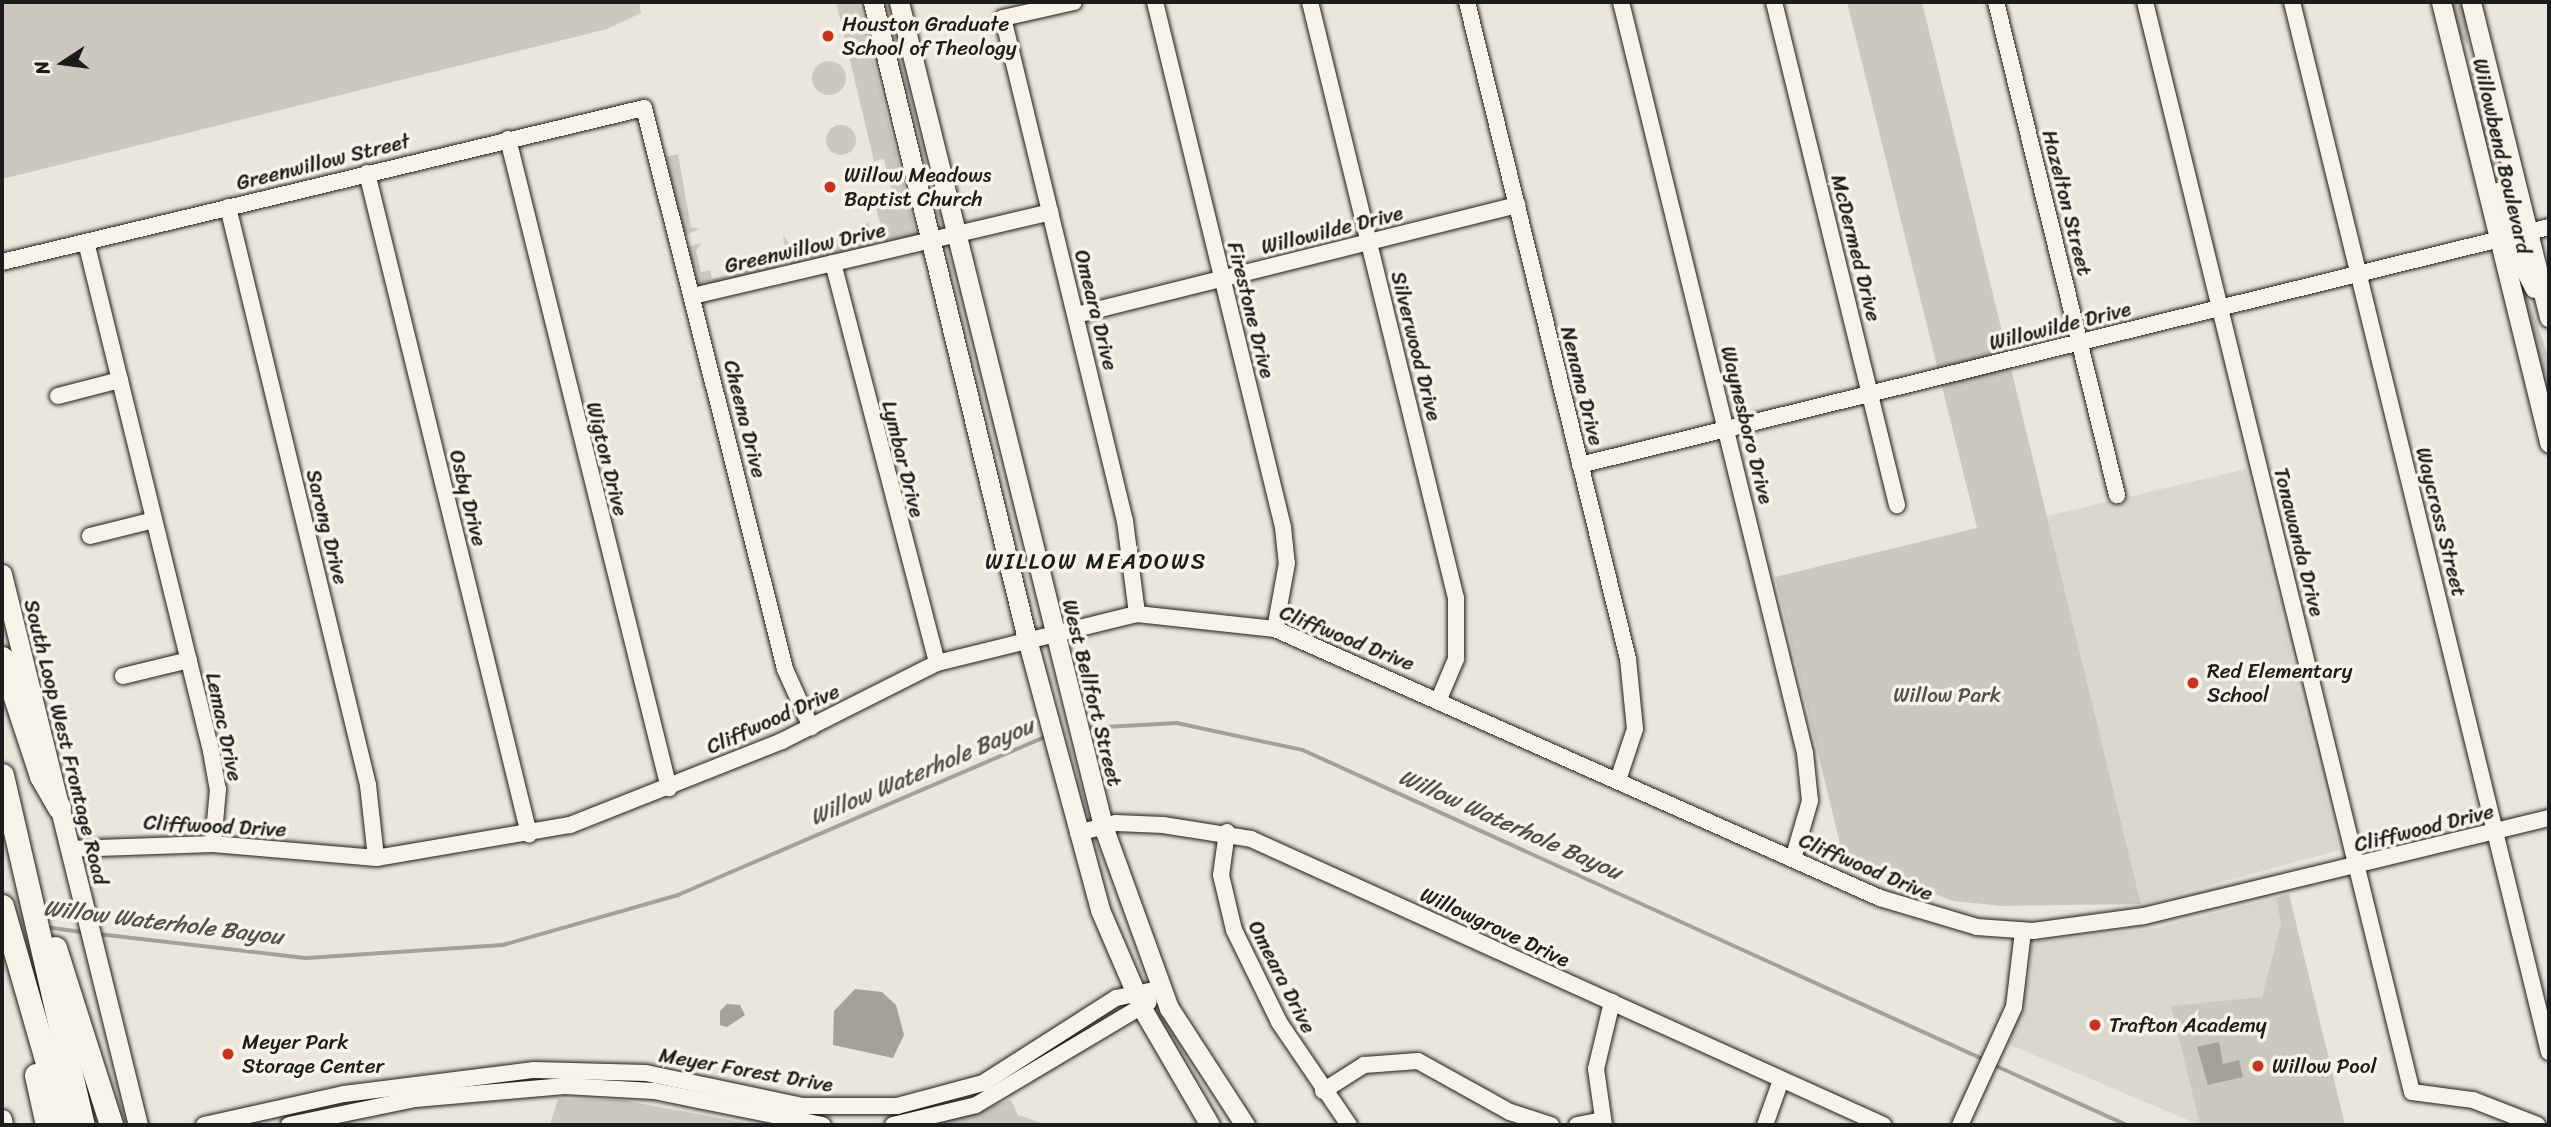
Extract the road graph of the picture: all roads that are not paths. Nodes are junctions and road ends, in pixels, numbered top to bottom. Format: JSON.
{"nodes":[{"id":1,"x":873,"y":2,"type":"edge"},
{"id":2,"x":899,"y":2,"type":"edge"},
{"id":3,"x":1073,"y":2,"type":"edge"},
{"id":4,"x":1155,"y":2,"type":"edge"},
{"id":5,"x":1310,"y":2,"type":"edge"},
{"id":6,"x":1467,"y":2,"type":"edge"},
{"id":7,"x":1621,"y":2,"type":"edge"},
{"id":8,"x":1774,"y":2,"type":"edge"},
{"id":9,"x":1996,"y":2,"type":"edge"},
{"id":10,"x":2145,"y":2,"type":"edge"},
{"id":11,"x":2292,"y":2,"type":"edge"},
{"id":12,"x":2441,"y":2,"type":"edge"},
{"id":13,"x":2471,"y":2,"type":"edge"},
{"id":14,"x":2484,"y":54,"type":"junction"},
{"id":15,"x":2456,"y":61,"type":"junction"},
{"id":16,"x":650,"y":117,"type":"joint"},
{"id":17,"x":2474,"y":136,"type":"junction"},
{"id":18,"x":508,"y":139,"type":"junction"},
{"id":19,"x":367,"y":173,"type":"junction"},
{"id":20,"x":1517,"y":205,"type":"junction"},
{"id":21,"x":228,"y":207,"type":"junction"},
{"id":22,"x":1050,"y":212,"type":"junction"},
{"id":23,"x":2549,"y":228,"type":"edge"},
{"id":24,"x":2528,"y":233,"type":"junction"},
{"id":25,"x":954,"y":234,"type":"junction"},
{"id":26,"x":932,"y":239,"type":"junction"},
{"id":27,"x":2498,"y":240,"type":"junction"},
{"id":28,"x":86,"y":242,"type":"junction"},
{"id":29,"x":1369,"y":242,"type":"junction"},
{"id":30,"x":2,"y":262,"type":"edge"},
{"id":31,"x":833,"y":263,"type":"junction"},
{"id":32,"x":2358,"y":274,"type":"junction"},
{"id":33,"x":1222,"y":279,"type":"junction"},
{"id":34,"x":693,"y":296,"type":"junction"},
{"id":35,"x":2220,"y":308,"type":"junction"},
{"id":36,"x":1076,"y":315,"type":"junction"},
{"id":37,"x":2549,"y":319,"type":"edge"},
{"id":38,"x":2079,"y":342,"type":"junction"},
{"id":39,"x":120,"y":380,"type":"junction"},
{"id":40,"x":1870,"y":394,"type":"junction"},
{"id":41,"x":58,"y":396,"type":"dead end"},
{"id":42,"x":1727,"y":429,"type":"junction"},
{"id":43,"x":2548,"y":434,"type":"edge"},
{"id":44,"x":1004,"y":435,"type":"junction"},
{"id":45,"x":980,"y":442,"type":"junction"},
{"id":46,"x":1580,"y":465,"type":"junction"},
{"id":47,"x":2117,"y":495,"type":"dead end"},
{"id":48,"x":1897,"y":505,"type":"dead end"},
{"id":49,"x":154,"y":520,"type":"junction"},
{"id":50,"x":90,"y":536,"type":"dead end"},
{"id":51,"x":2,"y":574,"type":"edge"},
{"id":52,"x":1137,"y":614,"type":"junction"},
{"id":53,"x":1275,"y":629,"type":"junction"},
{"id":54,"x":1052,"y":632,"type":"junction"},
{"id":55,"x":1027,"y":639,"type":"junction"},
{"id":56,"x":2,"y":658,"type":"edge"},
{"id":57,"x":189,"y":660,"type":"junction"},
{"id":58,"x":937,"y":663,"type":"junction"},
{"id":59,"x":123,"y":676,"type":"dead end"},
{"id":60,"x":1439,"y":699,"type":"junction"},
{"id":61,"x":811,"y":727,"type":"junction"},
{"id":62,"x":2,"y":775,"type":"edge"},
{"id":63,"x":1618,"y":780,"type":"junction"},
{"id":64,"x":669,"y":788,"type":"junction"},
{"id":65,"x":59,"y":807,"type":"junction"},
{"id":66,"x":2549,"y":818,"type":"edge"},
{"id":67,"x":1103,"y":826,"type":"junction"},
{"id":68,"x":1227,"y":832,"type":"junction"},
{"id":69,"x":2495,"y":832,"type":"junction"},
{"id":70,"x":1078,"y":833,"type":"junction"},
{"id":71,"x":529,"y":834,"type":"junction"},
{"id":72,"x":213,"y":844,"type":"junction"},
{"id":73,"x":69,"y":849,"type":"junction"},
{"id":74,"x":376,"y":858,"type":"junction"},
{"id":75,"x":1793,"y":859,"type":"junction"},
{"id":76,"x":2356,"y":866,"type":"junction"},
{"id":77,"x":2,"y":906,"type":"edge"},
{"id":78,"x":2023,"y":931,"type":"junction"},
{"id":79,"x":7,"y":940,"type":"edge"},
{"id":80,"x":1160,"y":989,"type":"junction"},
{"id":81,"x":1134,"y":990,"type":"junction"},
{"id":82,"x":1612,"y":1002,"type":"junction"},
{"id":83,"x":1143,"y":1010,"type":"junction"},
{"id":84,"x":2549,"y":1052,"type":"edge"},
{"id":85,"x":534,"y":1070,"type":"junction"},
{"id":86,"x":86,"y":1080,"type":"junction"},
{"id":87,"x":1781,"y":1080,"type":"junction"},
{"id":88,"x":1007,"y":1081,"type":"junction"},
{"id":89,"x":535,"y":1087,"type":"junction"},
{"id":90,"x":1323,"y":1091,"type":"junction"},
{"id":91,"x":344,"y":1094,"type":"junction"},
{"id":92,"x":754,"y":1095,"type":"junction"},
{"id":93,"x":850,"y":1108,"type":"junction"},
{"id":94,"x":345,"y":1112,"type":"junction"},
{"id":95,"x":750,"y":1113,"type":"junction"},
{"id":96,"x":2,"y":1119,"type":"edge"},
{"id":97,"x":1603,"y":1123,"type":"edge"},
{"id":98,"x":2,"y":1125,"type":"edge"},
{"id":99,"x":47,"y":1125,"type":"edge"},
{"id":100,"x":65,"y":1125,"type":"edge"},
{"id":101,"x":83,"y":1125,"type":"edge"},
{"id":102,"x":111,"y":1125,"type":"edge"},
{"id":103,"x":138,"y":1125,"type":"edge"},
{"id":104,"x":204,"y":1125,"type":"edge"},
{"id":105,"x":289,"y":1125,"type":"edge"},
{"id":106,"x":823,"y":1125,"type":"edge"},
{"id":107,"x":851,"y":1125,"type":"edge"},
{"id":108,"x":893,"y":1125,"type":"edge"},
{"id":109,"x":1210,"y":1125,"type":"edge"},
{"id":110,"x":1245,"y":1125,"type":"edge"},
{"id":111,"x":1349,"y":1125,"type":"edge"},
{"id":112,"x":1551,"y":1125,"type":"edge"},
{"id":113,"x":1577,"y":1125,"type":"edge"},
{"id":114,"x":1765,"y":1125,"type":"edge"},
{"id":115,"x":1883,"y":1125,"type":"edge"},
{"id":116,"x":1960,"y":1125,"type":"edge"},
{"id":117,"x":2537,"y":1125,"type":"edge"}],
"edges":[{"from":1,"to":26,"type":"main road"},
{"from":2,"to":25,"type":"main road","name":"West Bellfort Street"},
{"from":3,"to":22,"type":"street","name":"Omeara Drive"},
{"from":4,"to":33,"type":"street","name":"Firestone Drive"},
{"from":5,"to":29,"type":"street","name":"Silverwood Drive"},
{"from":6,"to":20,"type":"street","name":"Nenana Drive"},
{"from":7,"to":42,"type":"street","name":"Waynesboro Drive"},
{"from":8,"to":40,"type":"street","name":"McDermed Drive"},
{"from":9,"to":38,"type":"street","name":"Hazelton Street"},
{"from":10,"to":35,"type":"street","name":"Tonawanda Drive"},
{"from":11,"to":32,"type":"street","name":"Waycross Street"},
{"from":12,"to":15,"type":"main road","name":"Willowbend Boulevard"},
{"from":13,"to":14,"type":"main road","name":"Willowbend Boulevard"},
{"from":14,"to":15,"type":"main road"},
{"from":14,"to":24,"type":"main road","name":"Willowbend Boulevard"},
{"from":15,"to":17,"type":"main road","name":"Willowbend Boulevard"},
{"from":16,"to":18,"type":"street","name":"Greenwillow Street"},
{"from":16,"to":34,"type":"street","name":"Cheena Drive"},
{"from":17,"to":24,"type":"main road"},
{"from":17,"to":27,"type":"main road","name":"Willowbend Boulevard"},
{"from":18,"to":19,"type":"street","name":"Greenwillow Street"},
{"from":18,"to":64,"type":"street","name":"Wigton Drive"},
{"from":19,"to":21,"type":"street","name":"Greenwillow Street"},
{"from":19,"to":71,"type":"street","name":"Osby Drive"},
{"from":20,"to":29,"type":"street","name":"Willowilde Drive"},
{"from":20,"to":46,"type":"street","name":"Nenana Drive"},
{"from":21,"to":28,"type":"street","name":"Greenwillow Street"},
{"from":21,"to":74,"type":"street","name":"Sarong Drive"},
{"from":22,"to":25,"type":"street","name":"Greenwillow Drive"},
{"from":22,"to":36,"type":"street","name":"Omeara Drive"},
{"from":23,"to":24,"type":"street","name":"Willowilde Drive"},
{"from":24,"to":27,"type":"street","name":"Willowilde Drive"},
{"from":24,"to":37,"type":"main road","name":"Willowbend Boulevard"},
{"from":25,"to":26,"type":"street","name":"Greenwillow Drive"},
{"from":25,"to":44,"type":"main road","name":"West Bellfort Street"},
{"from":26,"to":31,"type":"street","name":"Greenwillow Drive"},
{"from":26,"to":45,"type":"main road"},
{"from":27,"to":32,"type":"street","name":"Willowilde Drive"},
{"from":27,"to":37,"type":"main road"},
{"from":27,"to":43,"type":"main road","name":"Willowbend Boulevard"},
{"from":28,"to":30,"type":"street","name":"Greenwillow Street"},
{"from":28,"to":39,"type":"street","name":"Lemac Drive"},
{"from":29,"to":33,"type":"street","name":"Willowilde Drive"},
{"from":29,"to":60,"type":"street","name":"Silverwood Drive"},
{"from":31,"to":34,"type":"street","name":"Greenwillow Drive"},
{"from":31,"to":58,"type":"street","name":"Lymbar Drive"},
{"from":32,"to":35,"type":"street","name":"Willowilde Drive"},
{"from":32,"to":69,"type":"street","name":"Waycross Street"},
{"from":33,"to":36,"type":"street","name":"Willowilde Drive"},
{"from":33,"to":53,"type":"street","name":"Firestone Drive"},
{"from":34,"to":61,"type":"street","name":"Cheena Drive"},
{"from":35,"to":38,"type":"street","name":"Willowilde Drive"},
{"from":35,"to":76,"type":"street","name":"Tonawanda Drive"},
{"from":36,"to":52,"type":"street","name":"Omeara Drive"},
{"from":38,"to":40,"type":"street","name":"Willowilde Drive"},
{"from":38,"to":47,"type":"street","name":"Hazelton Street"},
{"from":39,"to":41,"type":"street"},
{"from":39,"to":49,"type":"street","name":"Lemac Drive"},
{"from":40,"to":42,"type":"street","name":"Willowilde Drive"},
{"from":40,"to":48,"type":"street","name":"McDermed Drive"},
{"from":42,"to":46,"type":"street","name":"Willowilde Drive"},
{"from":42,"to":75,"type":"street","name":"Waynesboro Drive"},
{"from":44,"to":45,"type":"main road"},
{"from":44,"to":54,"type":"main road","name":"West Bellfort Street"},
{"from":45,"to":55,"type":"main road"},
{"from":46,"to":63,"type":"street","name":"Nenana Drive"},
{"from":49,"to":50,"type":"street"},
{"from":49,"to":57,"type":"street","name":"Lemac Drive"},
{"from":51,"to":65,"type":"main road","name":"South Loop West Frontage Road"},
{"from":52,"to":53,"type":"street","name":"Cliffwood Drive"},
{"from":52,"to":54,"type":"street","name":"Cliffwood Drive"},
{"from":53,"to":60,"type":"street","name":"Cliffwood Drive"},
{"from":54,"to":55,"type":"street","name":"Cliffwood Drive"},
{"from":54,"to":67,"type":"main road","name":"West Bellfort Street"},
{"from":55,"to":58,"type":"street","name":"Cliffwood Drive"},
{"from":55,"to":70,"type":"main road"},
{"from":56,"to":65,"type":"highway"},
{"from":57,"to":59,"type":"street","name":"Lemac Drive"},
{"from":57,"to":72,"type":"street","name":"Lemac Drive"},
{"from":58,"to":61,"type":"street","name":"Cliffwood Drive"},
{"from":60,"to":63,"type":"street","name":"Cliffwood Drive"},
{"from":61,"to":64,"type":"street","name":"Cliffwood Drive"},
{"from":62,"to":86,"type":"highway"},
{"from":63,"to":75,"type":"street","name":"Cliffwood Drive"},
{"from":64,"to":71,"type":"street","name":"Cliffwood Drive"},
{"from":65,"to":73,"type":"main road","name":"South Loop West Frontage Road"},
{"from":66,"to":69,"type":"street","name":"Cliffwood Drive"},
{"from":67,"to":68,"type":"street","name":"Willowgrove Drive"},
{"from":67,"to":70,"type":"street","name":"Willowgrove Drive"},
{"from":67,"to":80,"type":"main road","name":"West Bellfort Street"},
{"from":68,"to":82,"type":"street","name":"Willowgrove Drive"},
{"from":68,"to":90,"type":"street","name":"Omeara Drive"},
{"from":69,"to":76,"type":"street","name":"Cliffwood Drive"},
{"from":69,"to":84,"type":"street","name":"Waycross Street"},
{"from":70,"to":81,"type":"main road"},
{"from":71,"to":74,"type":"street","name":"Cliffwood Drive"},
{"from":72,"to":73,"type":"street","name":"Cliffwood Drive"},
{"from":72,"to":74,"type":"street","name":"Cliffwood Drive"},
{"from":73,"to":103,"type":"main road","name":"South Loop West Frontage Road"},
{"from":75,"to":78,"type":"street","name":"Cliffwood Drive"},
{"from":76,"to":78,"type":"street","name":"Cliffwood Drive"},
{"from":76,"to":117,"type":"street","name":"Tonawanda Drive"},
{"from":77,"to":79,"type":"highway"},
{"from":78,"to":116,"type":"street"},
{"from":79,"to":99,"type":"highway"},
{"from":79,"to":100,"type":"highway"},
{"from":80,"to":81,"type":"street"},
{"from":80,"to":83,"type":"street","name":"Meyer Forest Drive"},
{"from":80,"to":110,"type":"main road","name":"West Bellfort Street"},
{"from":81,"to":83,"type":"main road"},
{"from":81,"to":88,"type":"street","name":"Meyer Forest Drive"},
{"from":82,"to":87,"type":"street","name":"Willowgrove Drive"},
{"from":82,"to":97,"type":"street"},
{"from":83,"to":88,"type":"street","name":"Meyer Forest Drive"},
{"from":83,"to":109,"type":"main road"},
{"from":85,"to":89,"type":"street"},
{"from":85,"to":91,"type":"street","name":"Meyer Forest Drive"},
{"from":85,"to":92,"type":"street","name":"Meyer Forest Drive"},
{"from":86,"to":101,"type":"highway"},
{"from":86,"to":102,"type":"highway"},
{"from":87,"to":114,"type":"street"},
{"from":87,"to":115,"type":"street","name":"Willowgrove Drive"},
{"from":88,"to":93,"type":"street","name":"Meyer Forest Drive"},
{"from":88,"to":108,"type":"street","name":"Meyer Forest Drive"},
{"from":89,"to":94,"type":"street","name":"Meyer Forest Drive"},
{"from":89,"to":95,"type":"street","name":"Meyer Forest Drive"},
{"from":90,"to":111,"type":"street","name":"Omeara Drive"},
{"from":90,"to":112,"type":"street"},
{"from":91,"to":94,"type":"street"},
{"from":91,"to":104,"type":"street","name":"Meyer Forest Drive"},
{"from":92,"to":93,"type":"street","name":"Meyer Forest Drive"},
{"from":92,"to":95,"type":"street"},
{"from":93,"to":107,"type":"street"},
{"from":94,"to":105,"type":"street","name":"Meyer Forest Drive"},
{"from":95,"to":106,"type":"street","name":"Meyer Forest Drive"},
{"from":96,"to":98,"type":"main road"},
{"from":97,"to":113,"type":"street"}]}
